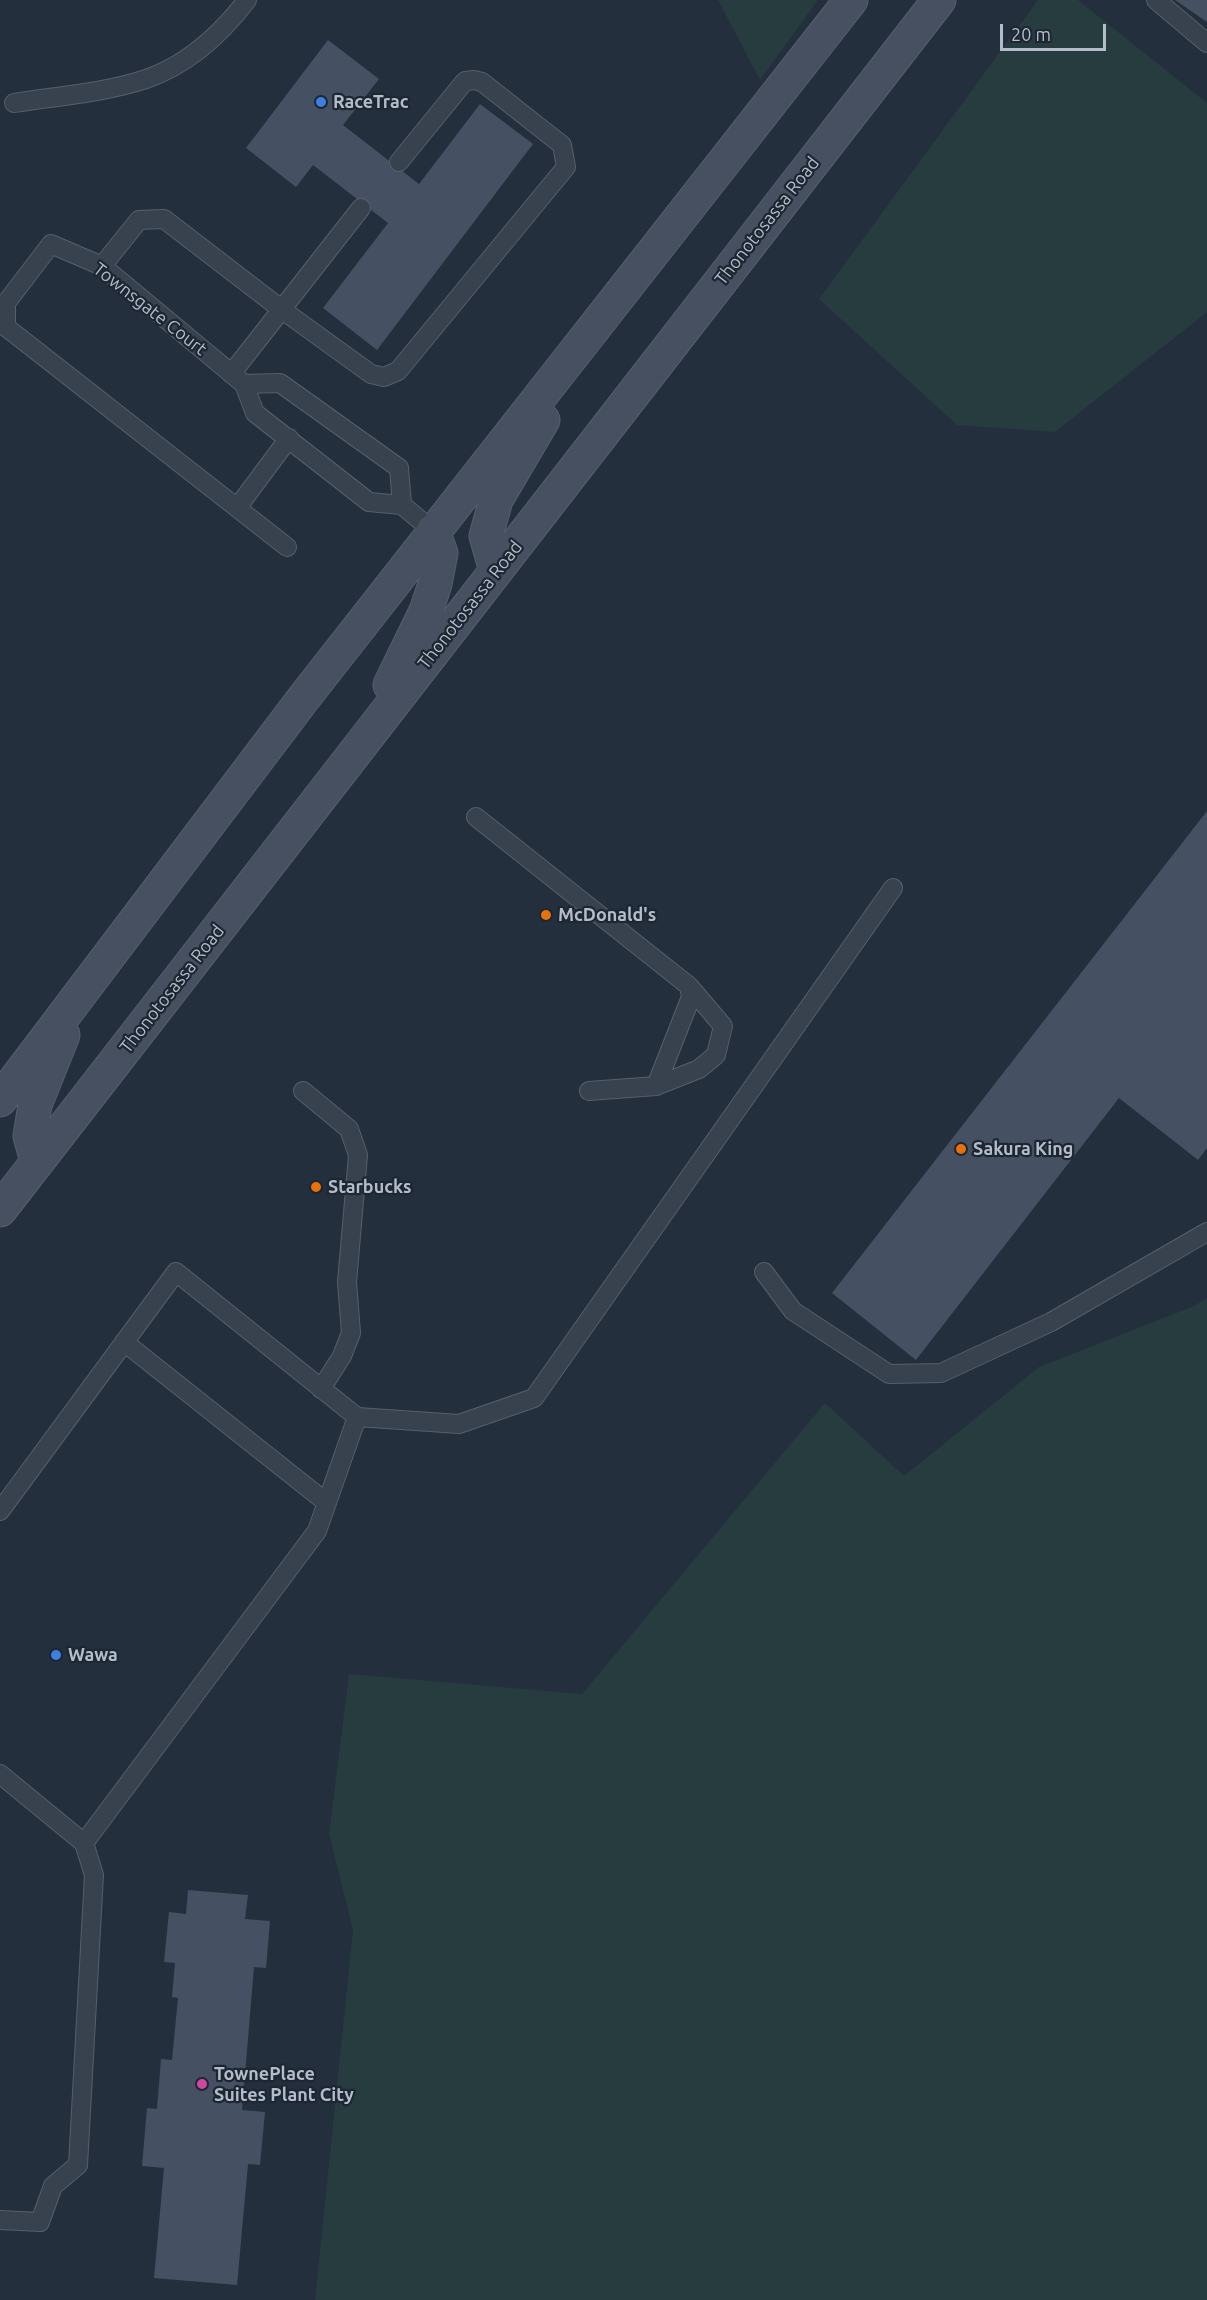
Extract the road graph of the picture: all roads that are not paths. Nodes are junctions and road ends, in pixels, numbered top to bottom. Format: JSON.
{"nodes":[{"id":1,"x":247,"y":0,"type":"edge"},
{"id":2,"x":851,"y":0,"type":"edge"},
{"id":3,"x":939,"y":0,"type":"edge"},
{"id":4,"x":1156,"y":0,"type":"edge"},
{"id":5,"x":1207,"y":43,"type":"edge"},
{"id":6,"x":14,"y":103,"type":"dead end"},
{"id":7,"x":399,"y":162,"type":"dead end"},
{"id":8,"x":362,"y":208,"type":"dead end"},
{"id":9,"x":102,"y":266,"type":"junction"},
{"id":10,"x":281,"y":309,"type":"junction"},
{"id":11,"x":605,"y":315,"type":"junction"},
{"id":12,"x":237,"y":379,"type":"junction"},
{"id":13,"x":289,"y":438,"type":"junction"},
{"id":14,"x":402,"y":505,"type":"junction"},
{"id":15,"x":237,"y":508,"type":"junction"},
{"id":16,"x":433,"y":531,"type":"junction"},
{"id":17,"x":287,"y":547,"type":"dead end"},
{"id":18,"x":496,"y":571,"type":"junction"},
{"id":19,"x":360,"y":746,"type":"junction"},
{"id":20,"x":476,"y":817,"type":"dead end"},
{"id":21,"x":893,"y":888,"type":"dead end"},
{"id":22,"x":688,"y":986,"type":"junction"},
{"id":23,"x":79,"y":994,"type":"junction"},
{"id":24,"x":656,"y":1086,"type":"junction"},
{"id":25,"x":303,"y":1091,"type":"dead end"},
{"id":26,"x":589,"y":1091,"type":"dead end"},
{"id":27,"x":4,"y":1096,"type":"edge"},
{"id":28,"x":37,"y":1162,"type":"junction"},
{"id":29,"x":0,"y":1210,"type":"edge"},
{"id":30,"x":1207,"y":1232,"type":"edge"},
{"id":31,"x":764,"y":1272,"type":"dead end"},
{"id":32,"x":124,"y":1342,"type":"junction"},
{"id":33,"x":321,"y":1389,"type":"junction"},
{"id":34,"x":357,"y":1417,"type":"junction"},
{"id":35,"x":327,"y":1503,"type":"junction"},
{"id":36,"x":0,"y":1511,"type":"edge"},
{"id":37,"x":0,"y":1774,"type":"edge"},
{"id":38,"x":84,"y":1843,"type":"junction"},
{"id":39,"x":0,"y":2220,"type":"edge"}],
"edges":[{"from":1,"to":6,"type":"lane"},
{"from":2,"to":11,"type":"main road"},
{"from":3,"to":18,"type":"main road","name":"Thonotosassa Road"},
{"from":4,"to":5,"type":"lane"},
{"from":7,"to":10,"type":"lane"},
{"from":8,"to":10,"type":"lane"},
{"from":9,"to":10,"type":"lane"},
{"from":9,"to":12,"type":"lane","name":"Townsgate Court"},
{"from":9,"to":15,"type":"lane","name":"Townsgate Court"},
{"from":10,"to":12,"type":"lane"},
{"from":11,"to":16,"type":"main road"},
{"from":11,"to":18,"type":"main road"},
{"from":12,"to":13,"type":"lane","name":"Townsgate Court"},
{"from":12,"to":14,"type":"lane"},
{"from":13,"to":14,"type":"lane","name":"Townsgate Court"},
{"from":13,"to":15,"type":"lane"},
{"from":14,"to":16,"type":"lane"},
{"from":15,"to":17,"type":"lane"},
{"from":16,"to":19,"type":"main road"},
{"from":16,"to":23,"type":"main road"},
{"from":18,"to":19,"type":"main road","name":"Thonotosassa Road"},
{"from":19,"to":28,"type":"main road","name":"Thonotosassa Road"},
{"from":20,"to":22,"type":"lane"},
{"from":21,"to":34,"type":"lane"},
{"from":22,"to":24,"type":"lane"},
{"from":22,"to":24,"type":"lane"},
{"from":23,"to":27,"type":"main road"},
{"from":23,"to":28,"type":"main road"},
{"from":24,"to":26,"type":"lane"},
{"from":25,"to":33,"type":"lane"},
{"from":28,"to":29,"type":"main road","name":"Thonotosassa Road"},
{"from":30,"to":31,"type":"lane"},
{"from":32,"to":33,"type":"lane"},
{"from":32,"to":35,"type":"lane"},
{"from":32,"to":36,"type":"lane"},
{"from":33,"to":34,"type":"lane"},
{"from":34,"to":35,"type":"lane"},
{"from":35,"to":38,"type":"lane"},
{"from":37,"to":38,"type":"lane"},
{"from":38,"to":39,"type":"lane"}]}
